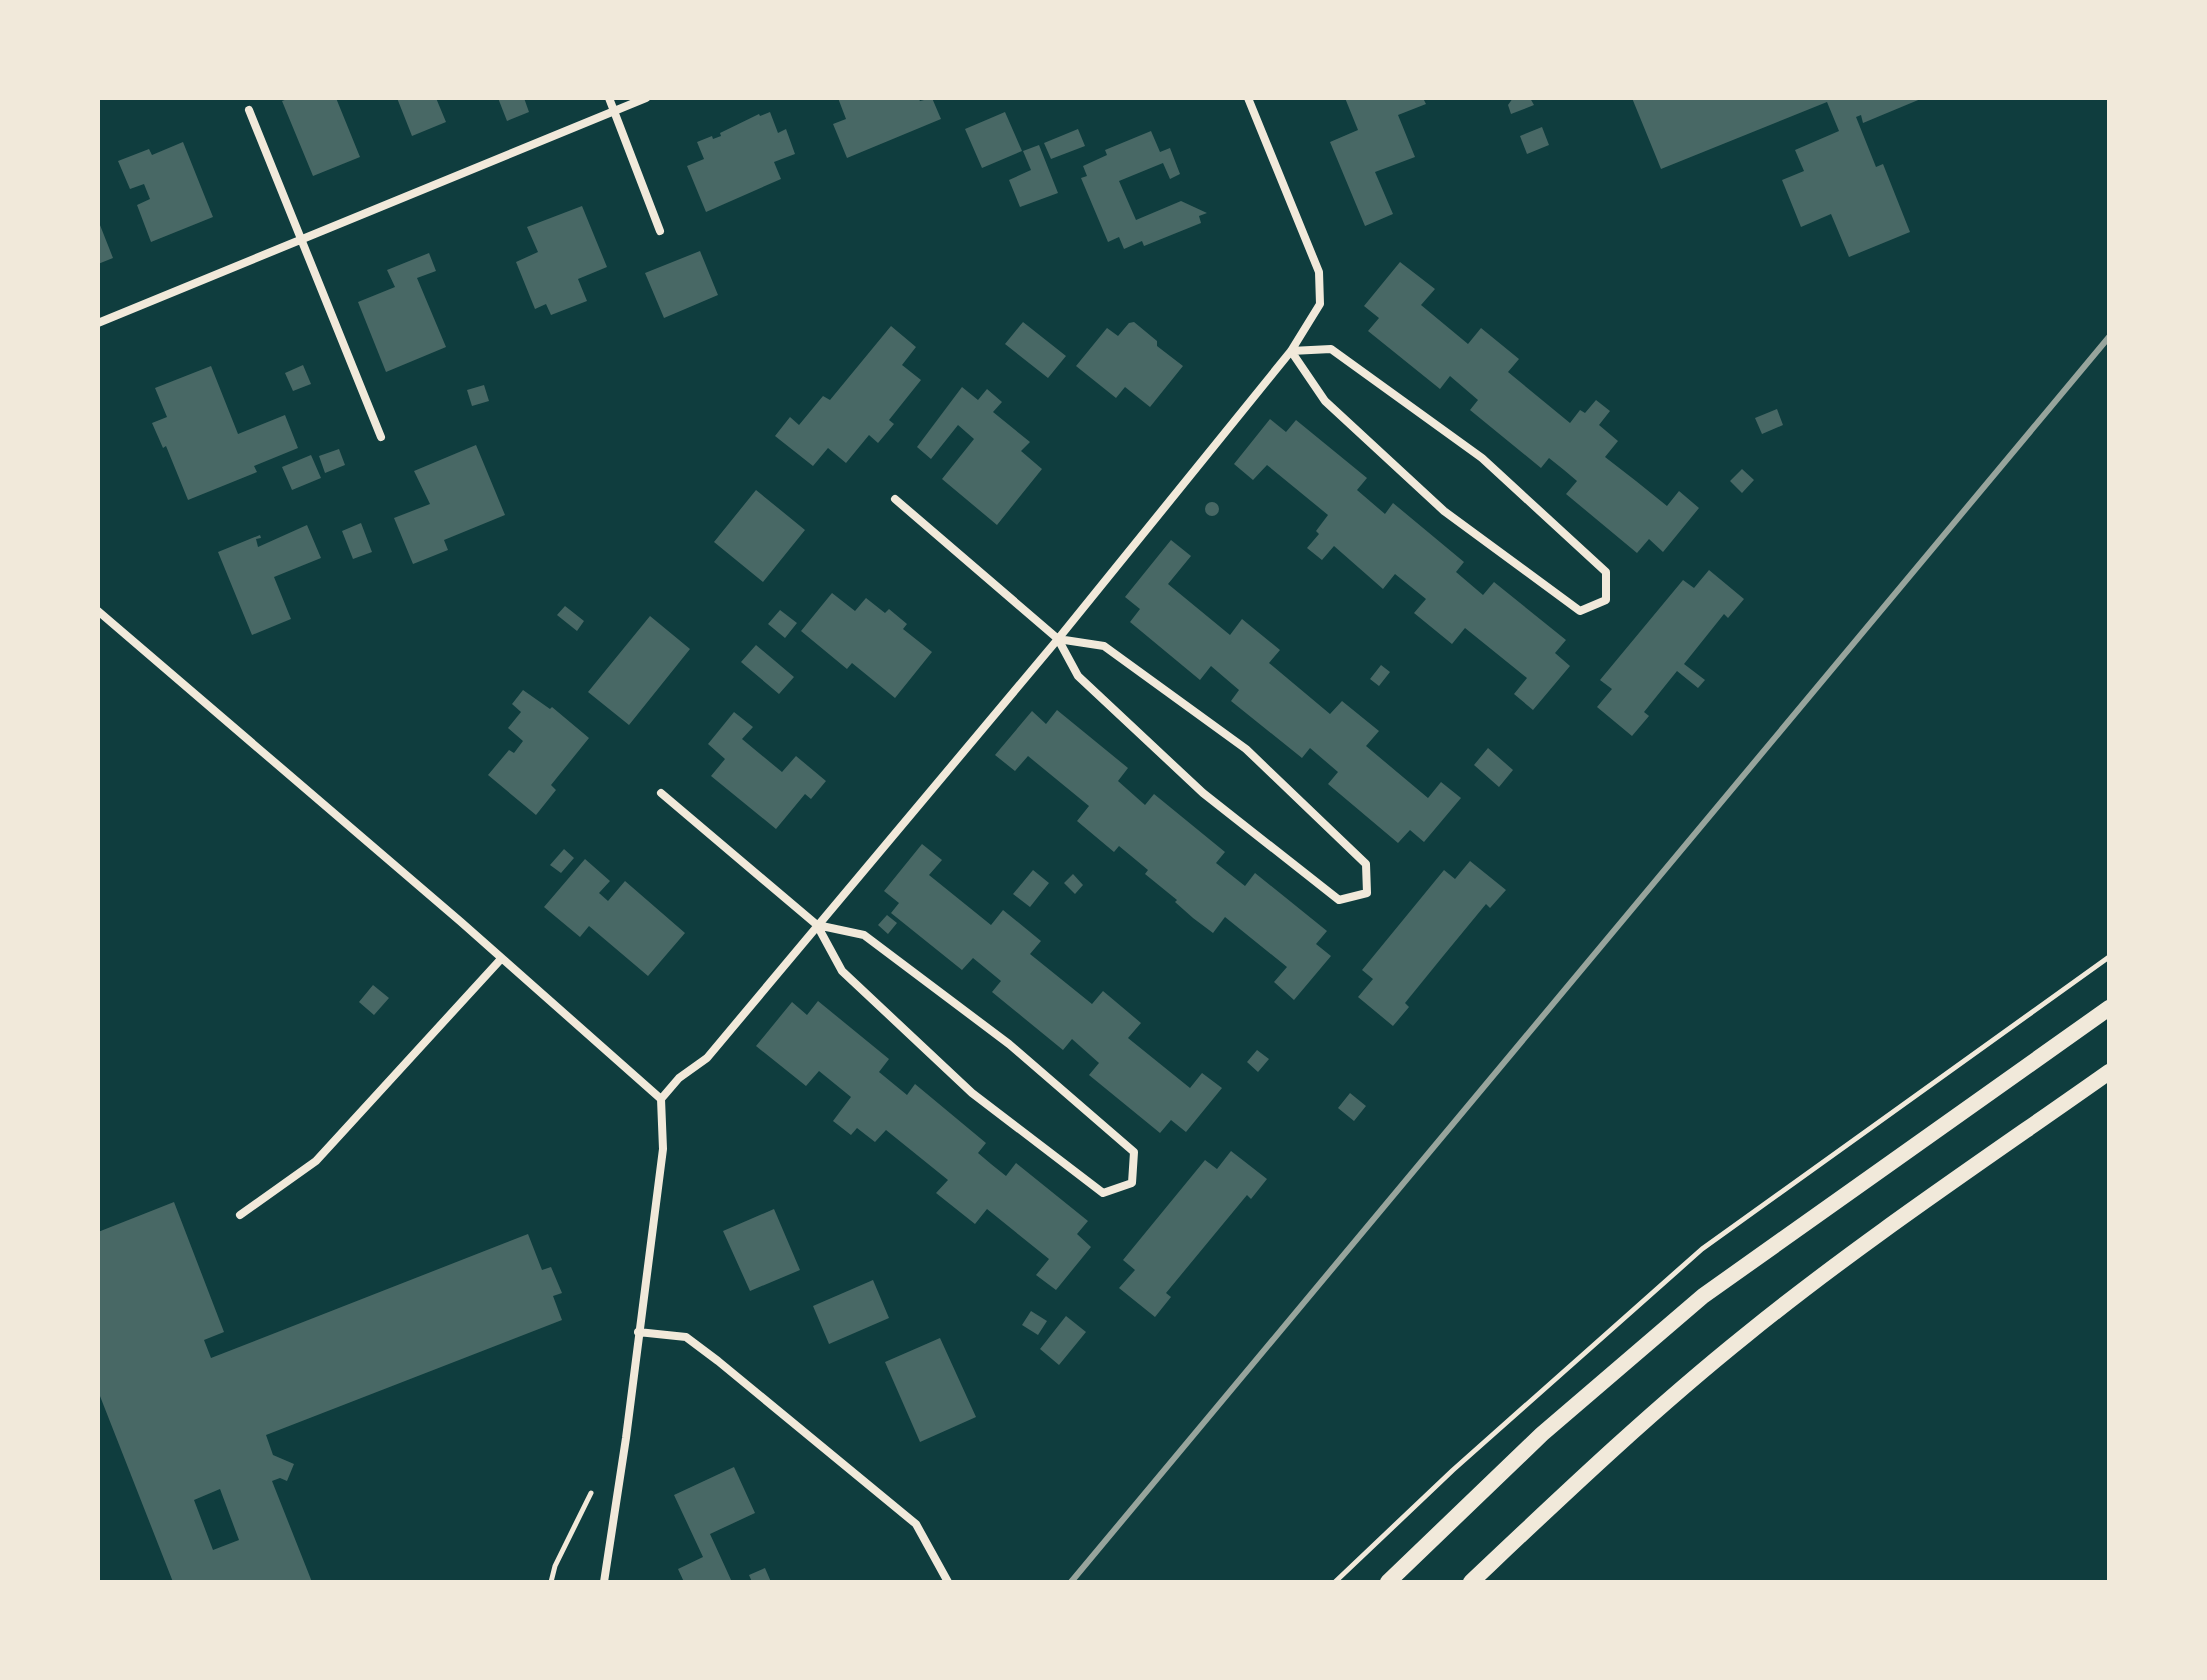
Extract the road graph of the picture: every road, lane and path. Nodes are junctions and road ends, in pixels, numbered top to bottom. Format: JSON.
{"nodes":[{"id":1,"x":609,"y":98,"type":"edge"},
{"id":2,"x":646,"y":98,"type":"edge"},
{"id":3,"x":1248,"y":98,"type":"edge"},
{"id":4,"x":249,"y":110,"type":"dead end"},
{"id":5,"x":614,"y":111,"type":"junction"},
{"id":6,"x":660,"y":231,"type":"dead end"},
{"id":7,"x":302,"y":238,"type":"junction"},
{"id":8,"x":98,"y":323,"type":"edge"},
{"id":9,"x":1291,"y":351,"type":"junction"},
{"id":10,"x":381,"y":437,"type":"dead end"},
{"id":11,"x":895,"y":499,"type":"dead end"},
{"id":12,"x":98,"y":611,"type":"edge"},
{"id":13,"x":1058,"y":639,"type":"junction"},
{"id":14,"x":661,"y":793,"type":"dead end"},
{"id":15,"x":817,"y":925,"type":"junction"},
{"id":16,"x":501,"y":959,"type":"junction"},
{"id":17,"x":2109,"y":1008,"type":"edge"},
{"id":18,"x":2109,"y":1072,"type":"edge"},
{"id":19,"x":661,"y":1099,"type":"junction"},
{"id":20,"x":240,"y":1215,"type":"dead end"},
{"id":21,"x":638,"y":1332,"type":"junction"},
{"id":22,"x":597,"y":1483,"type":"dead end"},
{"id":23,"x":604,"y":1580,"type":"edge"},
{"id":24,"x":551,"y":1582,"type":"edge"},
{"id":25,"x":948,"y":1582,"type":"edge"},
{"id":26,"x":1388,"y":1582,"type":"edge"},
{"id":27,"x":1471,"y":1582,"type":"edge"}],
"edges":[{"from":1,"to":5,"type":"street"},
{"from":2,"to":5,"type":"street"},
{"from":3,"to":9,"type":"street"},
{"from":4,"to":7,"type":"street"},
{"from":5,"to":6,"type":"street"},
{"from":5,"to":7,"type":"street"},
{"from":7,"to":8,"type":"street"},
{"from":7,"to":10,"type":"street"},
{"from":9,"to":9,"type":"street"},
{"from":9,"to":13,"type":"street"},
{"from":11,"to":13,"type":"street"},
{"from":12,"to":16,"type":"street"},
{"from":13,"to":13,"type":"street"},
{"from":13,"to":15,"type":"street"},
{"from":14,"to":15,"type":"street"},
{"from":15,"to":15,"type":"street"},
{"from":15,"to":19,"type":"street"},
{"from":16,"to":19,"type":"street"},
{"from":16,"to":20,"type":"street"},
{"from":17,"to":26,"type":"main road"},
{"from":18,"to":27,"type":"main road"},
{"from":19,"to":21,"type":"street"},
{"from":21,"to":23,"type":"street"},
{"from":21,"to":25,"type":"street"},
{"from":22,"to":24,"type":"path"}]}
